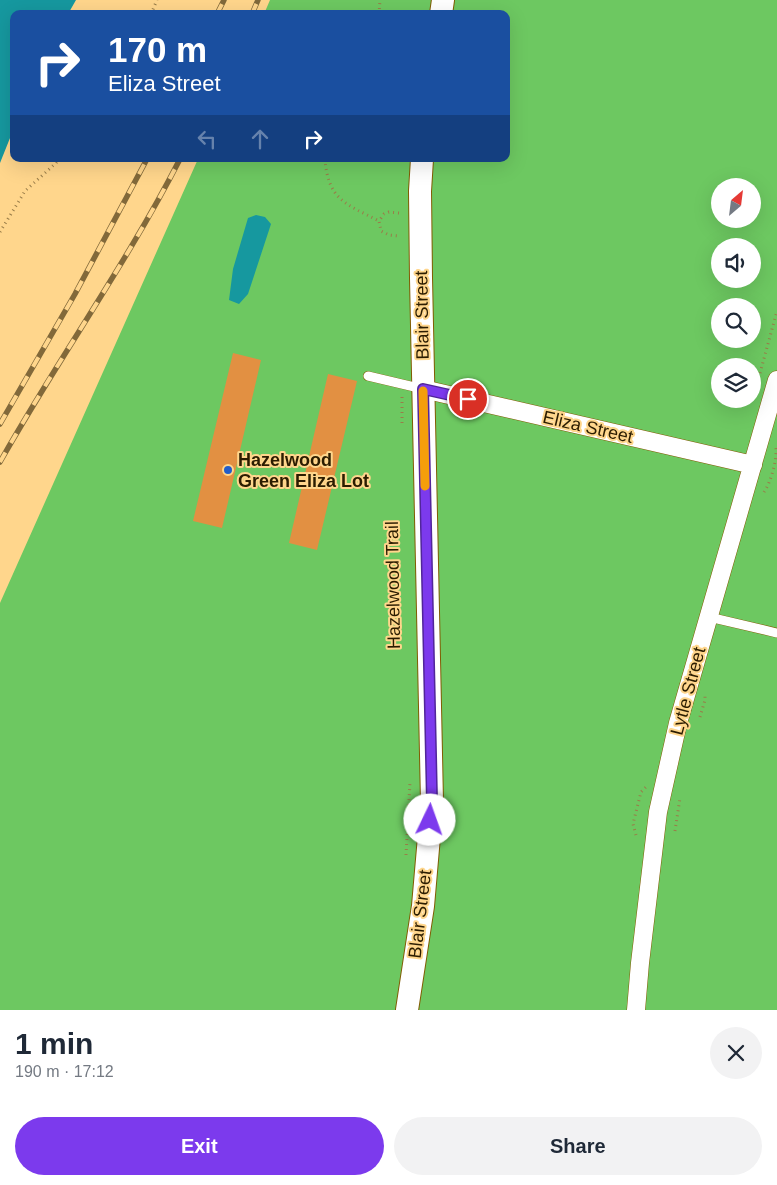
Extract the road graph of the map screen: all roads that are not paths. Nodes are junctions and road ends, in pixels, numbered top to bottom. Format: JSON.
{"nodes":[{"id":1,"x":422,"y":162,"type":"edge"},
{"id":2,"x":368,"y":376,"type":"dead end"},
{"id":3,"x":777,"y":380,"type":"edge"},
{"id":4,"x":412,"y":386,"type":"junction"},
{"id":5,"x":753,"y":464,"type":"junction"},
{"id":6,"x":709,"y":617,"type":"junction"},
{"id":7,"x":777,"y":633,"type":"edge"},
{"id":8,"x":407,"y":1010,"type":"edge"},
{"id":9,"x":636,"y":1010,"type":"edge"}],
"edges":[{"from":1,"to":4,"type":"street","name":"Blair Street"},
{"from":2,"to":4,"type":"lane"},
{"from":3,"to":5,"type":"street","name":"Lytle Street"},
{"from":4,"to":5,"type":"street","name":"Eliza Street"},
{"from":4,"to":8,"type":"street","name":"Blair Street"},
{"from":5,"to":6,"type":"street","name":"Lytle Street"},
{"from":6,"to":7,"type":"lane"},
{"from":6,"to":9,"type":"street","name":"Lytle Street"}]}
